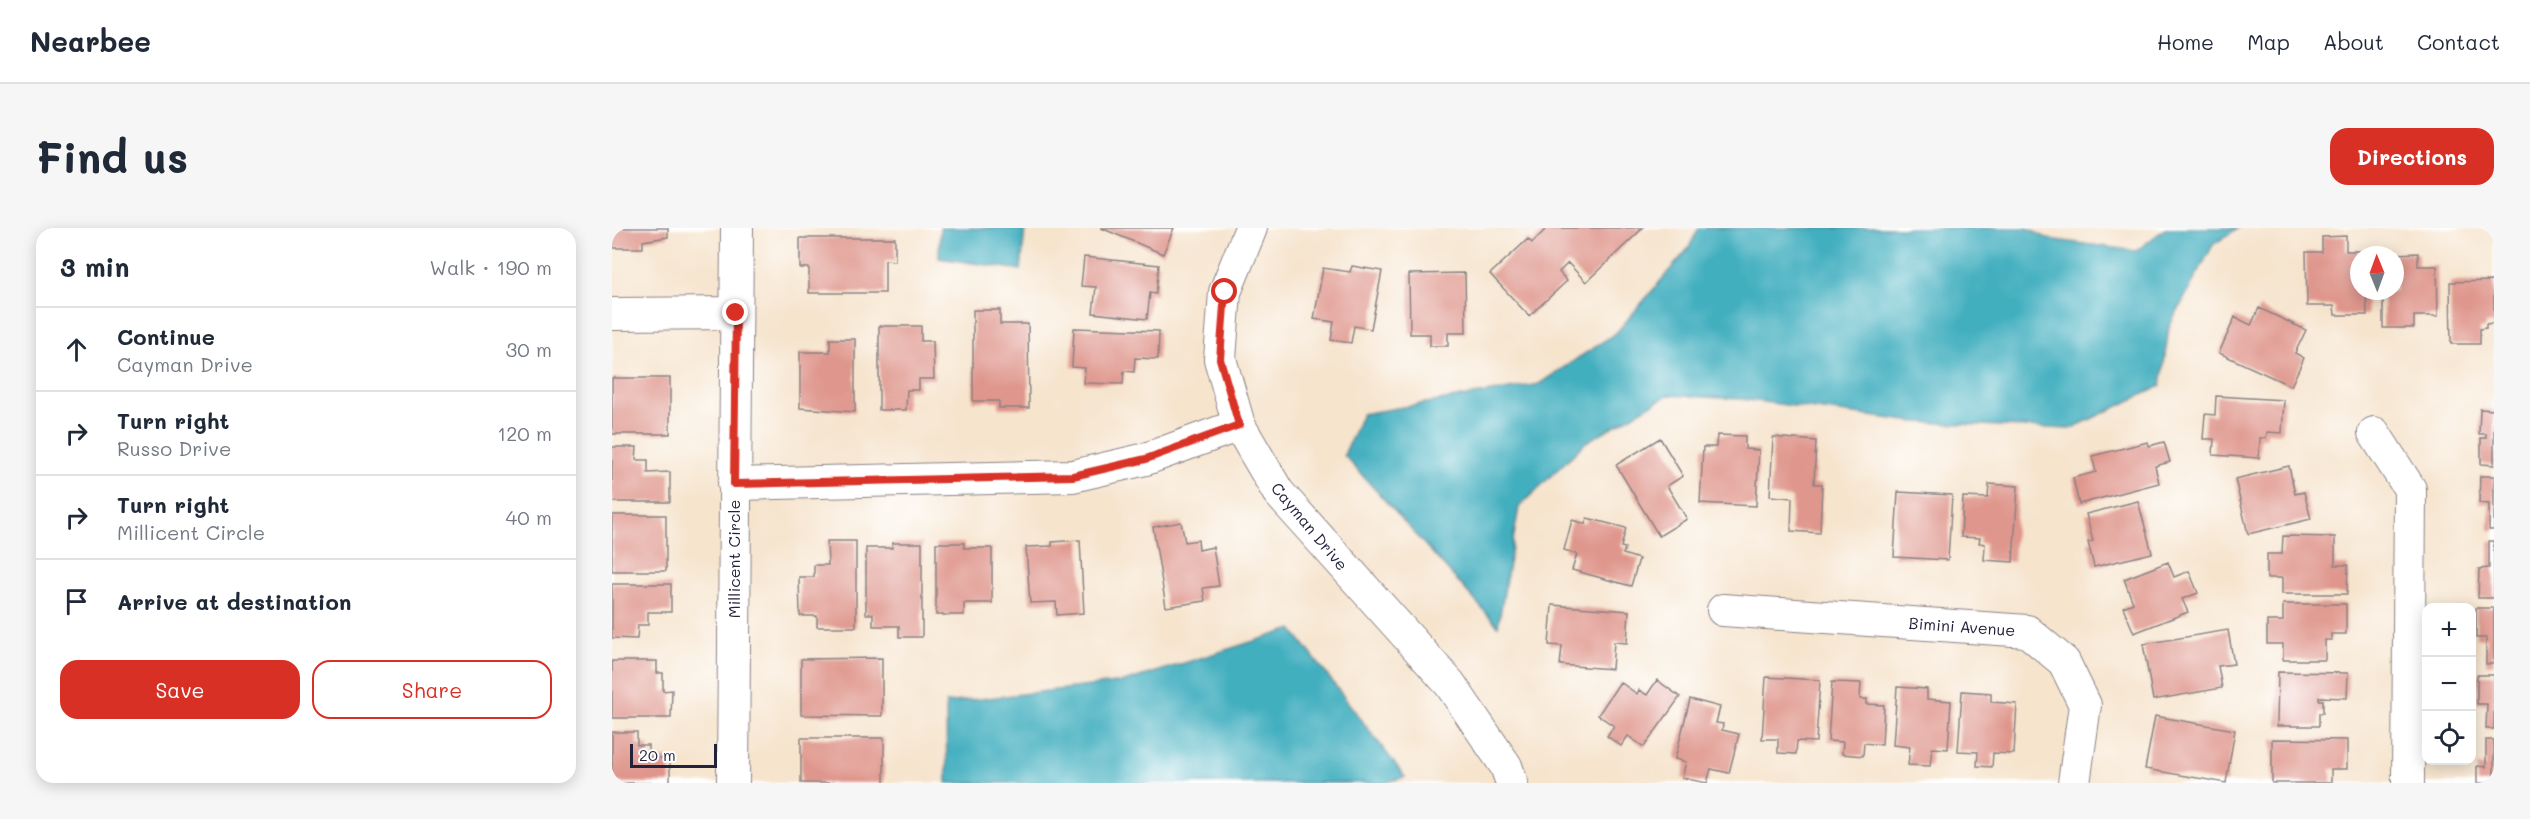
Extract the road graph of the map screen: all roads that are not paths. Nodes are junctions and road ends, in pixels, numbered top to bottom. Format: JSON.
{"nodes":[{"id":1,"x":737,"y":228,"type":"edge"},
{"id":2,"x":1251,"y":228,"type":"edge"},
{"id":3,"x":736,"y":313,"type":"junction"},
{"id":4,"x":612,"y":314,"type":"edge"},
{"id":5,"x":1239,"y":425,"type":"junction"},
{"id":6,"x":2374,"y":433,"type":"dead end"},
{"id":7,"x":734,"y":484,"type":"junction"},
{"id":8,"x":1723,"y":610,"type":"dead end"},
{"id":9,"x":733,"y":783,"type":"edge"},
{"id":10,"x":1512,"y":783,"type":"edge"},
{"id":11,"x":2074,"y":783,"type":"edge"},
{"id":12,"x":2408,"y":783,"type":"edge"}],
"edges":[{"from":1,"to":3,"type":"street","name":"Millicent Circle"},
{"from":2,"to":5,"type":"street","name":"Cayman Drive"},
{"from":3,"to":4,"type":"street"},
{"from":3,"to":7,"type":"street","name":"Millicent Circle"},
{"from":5,"to":7,"type":"street"},
{"from":5,"to":10,"type":"street","name":"Cayman Drive"},
{"from":6,"to":12,"type":"street"},
{"from":7,"to":9,"type":"street","name":"Millicent Circle"},
{"from":8,"to":11,"type":"street","name":"Bimini Avenue"}]}
